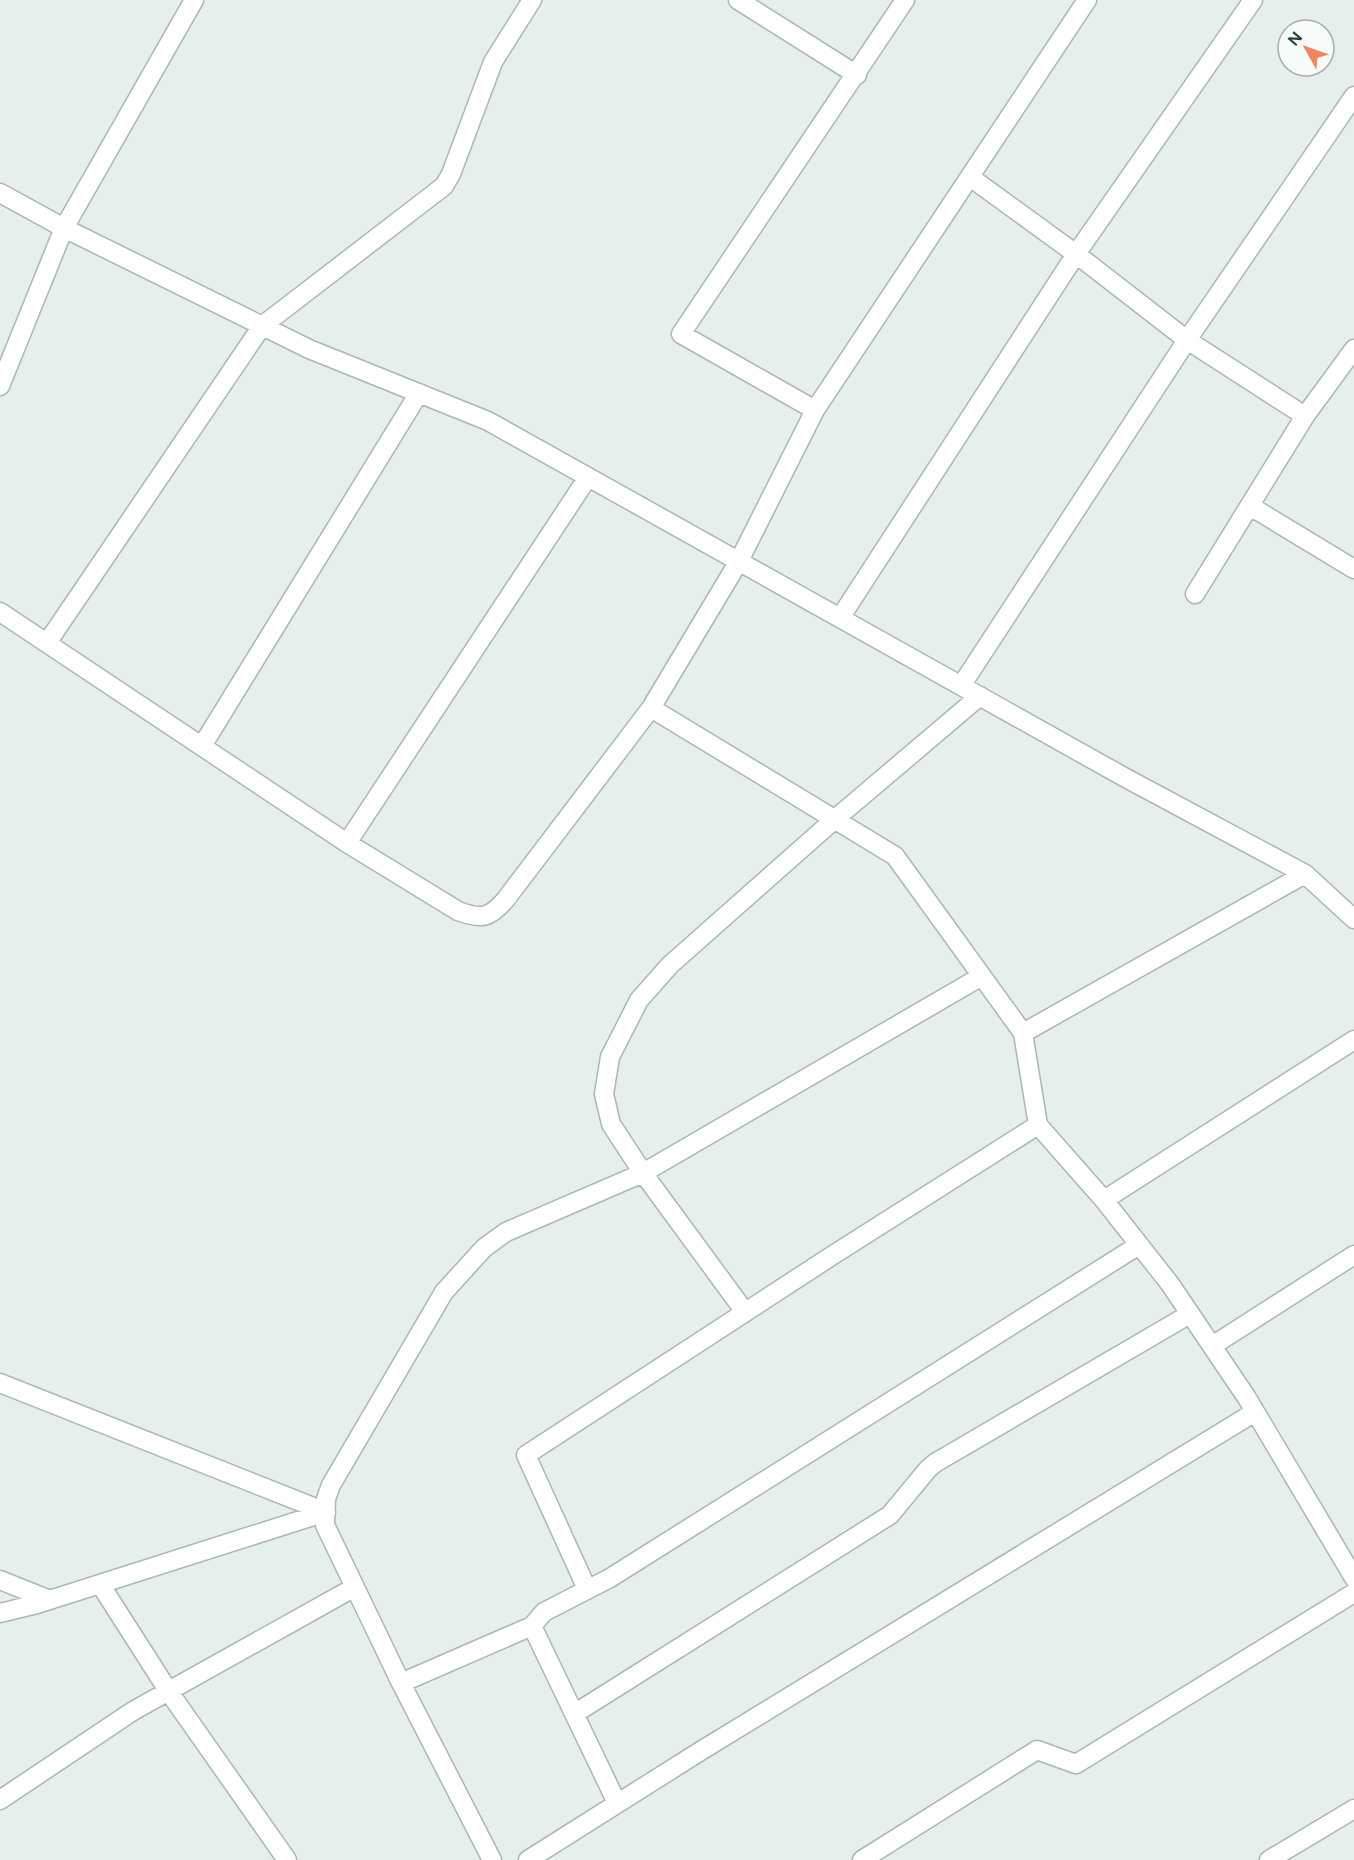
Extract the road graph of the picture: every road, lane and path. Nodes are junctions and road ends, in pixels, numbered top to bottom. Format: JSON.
{"nodes":[{"id":1,"x":194,"y":0,"type":"edge"},
{"id":2,"x":532,"y":0,"type":"edge"},
{"id":3,"x":738,"y":0,"type":"edge"},
{"id":4,"x":905,"y":0,"type":"edge"},
{"id":5,"x":1087,"y":0,"type":"edge"},
{"id":6,"x":1253,"y":0,"type":"edge"},
{"id":7,"x":857,"y":75,"type":"junction"},
{"id":8,"x":1354,"y":96,"type":"edge"},
{"id":9,"x":970,"y":177,"type":"junction"},
{"id":10,"x":0,"y":193,"type":"edge"},
{"id":11,"x":64,"y":228,"type":"junction"},
{"id":12,"x":1076,"y":254,"type":"junction"},
{"id":13,"x":262,"y":326,"type":"junction"},
{"id":14,"x":1187,"y":340,"type":"junction"},
{"id":15,"x":1354,"y":349,"type":"edge"},
{"id":16,"x":0,"y":386,"type":"edge"},
{"id":17,"x":419,"y":393,"type":"junction"},
{"id":18,"x":815,"y":410,"type":"junction"},
{"id":19,"x":1305,"y":416,"type":"junction"},
{"id":20,"x":588,"y":477,"type":"junction"},
{"id":21,"x":1250,"y":506,"type":"junction"},
{"id":22,"x":739,"y":561,"type":"junction"},
{"id":23,"x":1354,"y":569,"type":"edge"},
{"id":24,"x":1196,"y":594,"type":"dead end"},
{"id":25,"x":0,"y":612,"type":"edge"},
{"id":26,"x":840,"y":618,"type":"junction"},
{"id":27,"x":47,"y":643,"type":"junction"},
{"id":28,"x":962,"y":686,"type":"junction"},
{"id":29,"x":980,"y":696,"type":"junction"},
{"id":30,"x":651,"y":708,"type":"junction"},
{"id":31,"x":202,"y":746,"type":"junction"},
{"id":32,"x":835,"y":819,"type":"junction"},
{"id":33,"x":347,"y":843,"type":"junction"},
{"id":34,"x":1305,"y":874,"type":"junction"},
{"id":35,"x":1354,"y":919,"type":"edge"},
{"id":36,"x":982,"y":976,"type":"junction"},
{"id":37,"x":1023,"y":1034,"type":"junction"},
{"id":38,"x":1354,"y":1040,"type":"edge"},
{"id":39,"x":1038,"y":1125,"type":"junction"},
{"id":40,"x":643,"y":1173,"type":"junction"},
{"id":41,"x":1104,"y":1200,"type":"junction"},
{"id":42,"x":1139,"y":1245,"type":"junction"},
{"id":43,"x":1354,"y":1255,"type":"edge"},
{"id":44,"x":746,"y":1312,"type":"junction"},
{"id":45,"x":1190,"y":1314,"type":"junction"},
{"id":46,"x":1212,"y":1346,"type":"junction"},
{"id":47,"x":0,"y":1383,"type":"edge"},
{"id":48,"x":1255,"y":1412,"type":"junction"},
{"id":49,"x":326,"y":1512,"type":"junction"},
{"id":50,"x":1354,"y":1578,"type":"edge"},
{"id":51,"x":0,"y":1580,"type":"edge"},
{"id":52,"x":100,"y":1584,"type":"junction"},
{"id":53,"x":355,"y":1587,"type":"junction"},
{"id":54,"x":587,"y":1589,"type":"junction"},
{"id":55,"x":1354,"y":1593,"type":"edge"},
{"id":56,"x":50,"y":1600,"type":"junction"},
{"id":57,"x":0,"y":1613,"type":"edge"},
{"id":58,"x":532,"y":1626,"type":"junction"},
{"id":59,"x":400,"y":1683,"type":"junction"},
{"id":60,"x":169,"y":1692,"type":"junction"},
{"id":61,"x":574,"y":1713,"type":"junction"},
{"id":62,"x":0,"y":1800,"type":"edge"},
{"id":63,"x":617,"y":1803,"type":"junction"},
{"id":64,"x":1354,"y":1809,"type":"edge"},
{"id":65,"x":288,"y":1860,"type":"edge"},
{"id":66,"x":492,"y":1860,"type":"edge"},
{"id":67,"x":528,"y":1860,"type":"edge"},
{"id":68,"x":862,"y":1860,"type":"edge"},
{"id":69,"x":1269,"y":1860,"type":"edge"}],
"edges":[{"from":1,"to":11,"type":"street"},
{"from":2,"to":13,"type":"street"},
{"from":3,"to":7,"type":"street"},
{"from":4,"to":7,"type":"street"},
{"from":5,"to":9,"type":"street"},
{"from":6,"to":12,"type":"street"},
{"from":7,"to":18,"type":"street"},
{"from":8,"to":14,"type":"street"},
{"from":9,"to":12,"type":"street"},
{"from":9,"to":18,"type":"street"},
{"from":10,"to":11,"type":"street"},
{"from":11,"to":13,"type":"street"},
{"from":11,"to":16,"type":"street"},
{"from":12,"to":14,"type":"street"},
{"from":12,"to":26,"type":"street"},
{"from":13,"to":17,"type":"street"},
{"from":13,"to":27,"type":"street"},
{"from":14,"to":19,"type":"street"},
{"from":14,"to":28,"type":"street"},
{"from":15,"to":19,"type":"street"},
{"from":17,"to":20,"type":"street"},
{"from":17,"to":31,"type":"street"},
{"from":18,"to":22,"type":"street"},
{"from":19,"to":21,"type":"street"},
{"from":20,"to":22,"type":"street"},
{"from":20,"to":33,"type":"street"},
{"from":21,"to":23,"type":"street"},
{"from":21,"to":24,"type":"street"},
{"from":22,"to":26,"type":"street"},
{"from":22,"to":30,"type":"street"},
{"from":25,"to":27,"type":"street"},
{"from":26,"to":28,"type":"street"},
{"from":27,"to":31,"type":"street"},
{"from":28,"to":29,"type":"street"},
{"from":29,"to":32,"type":"street"},
{"from":29,"to":34,"type":"street"},
{"from":30,"to":32,"type":"street"},
{"from":30,"to":33,"type":"street"},
{"from":31,"to":33,"type":"street"},
{"from":32,"to":36,"type":"street"},
{"from":32,"to":40,"type":"street"},
{"from":34,"to":35,"type":"street"},
{"from":34,"to":37,"type":"street"},
{"from":36,"to":37,"type":"street"},
{"from":36,"to":40,"type":"street"},
{"from":37,"to":39,"type":"street"},
{"from":38,"to":41,"type":"street"},
{"from":39,"to":41,"type":"street"},
{"from":39,"to":44,"type":"street"},
{"from":40,"to":44,"type":"street"},
{"from":40,"to":49,"type":"street"},
{"from":41,"to":42,"type":"street"},
{"from":42,"to":45,"type":"street"},
{"from":42,"to":54,"type":"street"},
{"from":43,"to":46,"type":"street"},
{"from":44,"to":54,"type":"street"},
{"from":45,"to":46,"type":"street"},
{"from":45,"to":61,"type":"street"},
{"from":46,"to":48,"type":"street"},
{"from":47,"to":49,"type":"street"},
{"from":48,"to":50,"type":"street"},
{"from":48,"to":63,"type":"street"},
{"from":49,"to":52,"type":"street"},
{"from":49,"to":53,"type":"street"},
{"from":51,"to":56,"type":"street"},
{"from":52,"to":56,"type":"street"},
{"from":52,"to":60,"type":"street"},
{"from":53,"to":59,"type":"street"},
{"from":53,"to":60,"type":"street"},
{"from":54,"to":58,"type":"street"},
{"from":55,"to":68,"type":"street"},
{"from":56,"to":57,"type":"street"},
{"from":58,"to":59,"type":"street"},
{"from":58,"to":61,"type":"street"},
{"from":59,"to":66,"type":"street"},
{"from":60,"to":62,"type":"street"},
{"from":60,"to":65,"type":"street"},
{"from":61,"to":63,"type":"street"},
{"from":63,"to":67,"type":"street"},
{"from":64,"to":69,"type":"street"}]}
